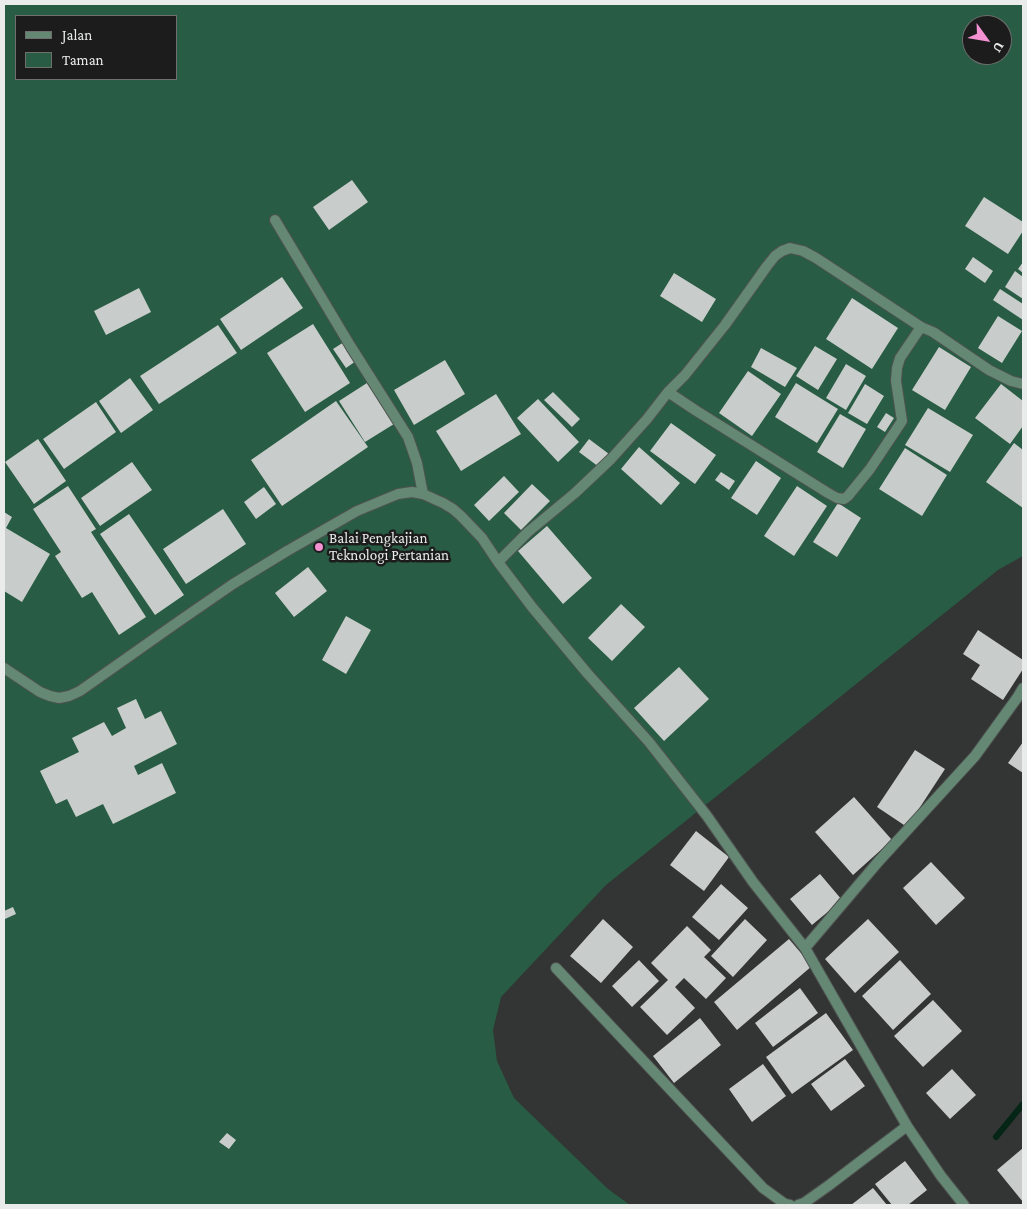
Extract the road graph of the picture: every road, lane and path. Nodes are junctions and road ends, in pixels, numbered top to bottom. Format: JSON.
{"nodes":[{"id":1,"x":275,"y":220,"type":"dead end"},
{"id":2,"x":921,"y":327,"type":"junction"},
{"id":3,"x":1023,"y":384,"type":"edge"},
{"id":4,"x":668,"y":392,"type":"junction"},
{"id":5,"x":423,"y":494,"type":"junction"},
{"id":6,"x":498,"y":562,"type":"junction"},
{"id":7,"x":4,"y":668,"type":"edge"},
{"id":8,"x":1023,"y":688,"type":"edge"},
{"id":9,"x":805,"y":948,"type":"junction"},
{"id":10,"x":556,"y":968,"type":"dead end"},
{"id":11,"x":907,"y":1126,"type":"junction"},
{"id":12,"x":790,"y":1205,"type":"edge"},
{"id":13,"x":798,"y":1205,"type":"edge"},
{"id":14,"x":964,"y":1205,"type":"edge"}],
"edges":[{"from":1,"to":5,"type":"street"},
{"from":2,"to":3,"type":"street"},
{"from":2,"to":4,"type":"street"},
{"from":2,"to":4,"type":"street"},
{"from":4,"to":6,"type":"street"},
{"from":5,"to":6,"type":"street"},
{"from":5,"to":7,"type":"street"},
{"from":6,"to":9,"type":"street"},
{"from":8,"to":9,"type":"street"},
{"from":9,"to":11,"type":"street"},
{"from":10,"to":12,"type":"street"},
{"from":11,"to":13,"type":"street"},
{"from":11,"to":14,"type":"street"}]}
